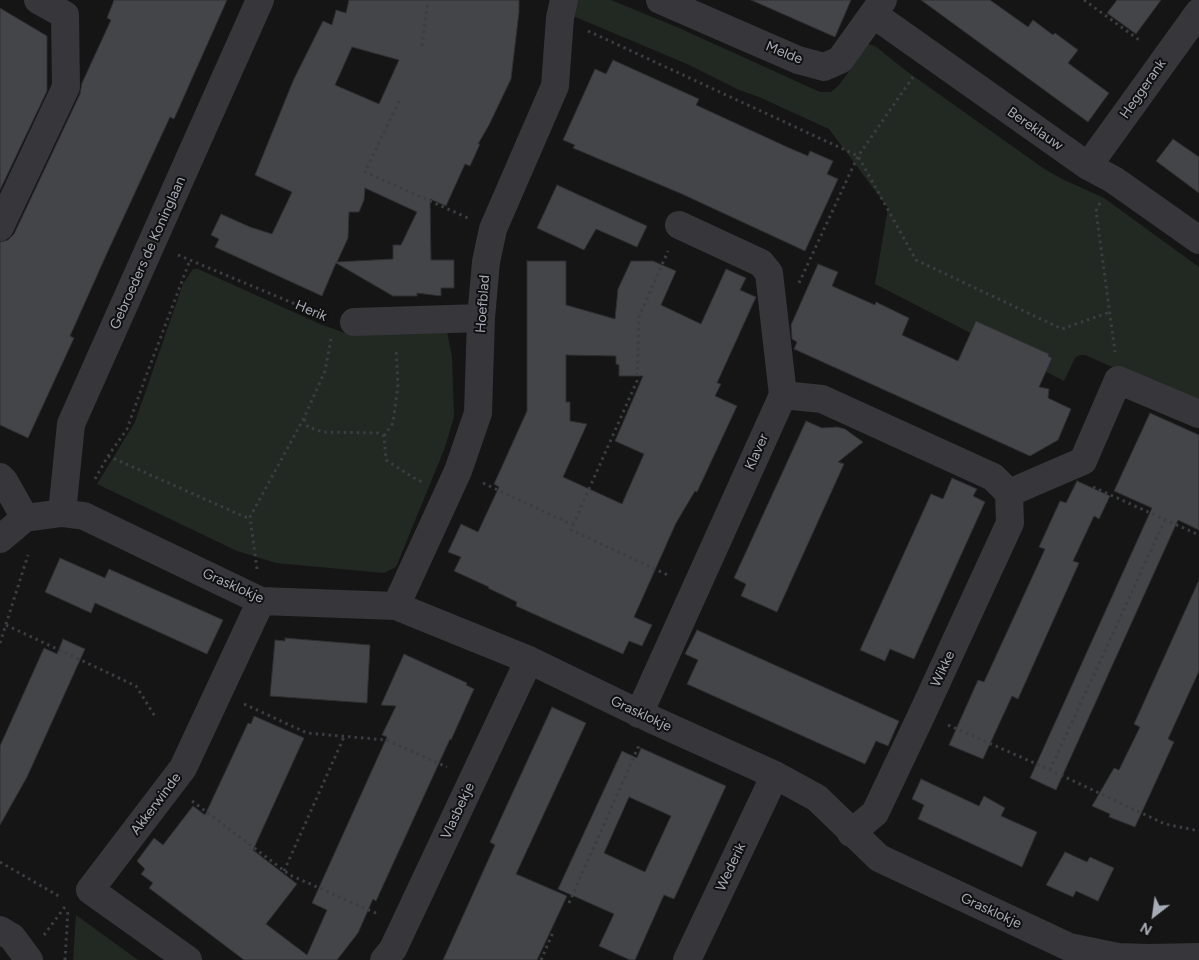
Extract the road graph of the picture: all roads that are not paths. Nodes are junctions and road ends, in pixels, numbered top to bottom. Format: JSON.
{"nodes":[{"id":1,"x":38,"y":0,"type":"edge"},
{"id":2,"x":260,"y":0,"type":"edge"},
{"id":3,"x":660,"y":0,"type":"edge"},
{"id":4,"x":878,"y":7,"type":"edge"},
{"id":5,"x":562,"y":9,"type":"edge"},
{"id":6,"x":1199,"y":12,"type":"edge"},
{"id":7,"x":1088,"y":166,"type":"junction"},
{"id":8,"x":679,"y":226,"type":"road end"},
{"id":9,"x":0,"y":227,"type":"edge"},
{"id":10,"x":1199,"y":240,"type":"edge"},
{"id":11,"x":481,"y":318,"type":"junction"},
{"id":12,"x":344,"y":321,"type":"road end"},
{"id":13,"x":782,"y":395,"type":"junction"},
{"id":14,"x":1199,"y":414,"type":"edge"},
{"id":15,"x":0,"y":478,"type":"edge"},
{"id":16,"x":1009,"y":493,"type":"junction"},
{"id":17,"x":62,"y":512,"type":"junction"},
{"id":18,"x":25,"y":518,"type":"junction"},
{"id":19,"x":0,"y":539,"type":"edge"},
{"id":20,"x":261,"y":601,"type":"junction"},
{"id":21,"x":396,"y":606,"type":"junction"},
{"id":22,"x":529,"y":660,"type":"junction"},
{"id":23,"x":645,"y":716,"type":"junction"},
{"id":24,"x":775,"y":775,"type":"junction"},
{"id":25,"x":851,"y":833,"type":"junction"},
{"id":26,"x":0,"y":930,"type":"edge"},
{"id":27,"x":1199,"y":957,"type":"edge"},
{"id":28,"x":1118,"y":958,"type":"edge"},
{"id":29,"x":28,"y":959,"type":"edge"},
{"id":30,"x":188,"y":960,"type":"edge"},
{"id":31,"x":384,"y":960,"type":"edge"},
{"id":32,"x":687,"y":960,"type":"edge"}],
"edges":[{"from":1,"to":9,"type":"street"},
{"from":2,"to":17,"type":"street","name":"Gebroeders de Koninglaan"},
{"from":3,"to":4,"type":"street","name":"Melde"},
{"from":4,"to":7,"type":"street","name":"Bereklauw"},
{"from":5,"to":11,"type":"street","name":"Hoefblad"},
{"from":6,"to":7,"type":"street","name":"Heggerank"},
{"from":7,"to":10,"type":"street","name":"Bereklauw"},
{"from":8,"to":13,"type":"street"},
{"from":11,"to":12,"type":"street"},
{"from":11,"to":21,"type":"street","name":"Hoefblad"},
{"from":13,"to":16,"type":"street"},
{"from":13,"to":23,"type":"street","name":"Klaver"},
{"from":14,"to":16,"type":"street"},
{"from":15,"to":18,"type":"street"},
{"from":16,"to":25,"type":"street","name":"Wikke"},
{"from":17,"to":18,"type":"street"},
{"from":17,"to":20,"type":"street","name":"Grasklokje"},
{"from":18,"to":19,"type":"street"},
{"from":20,"to":21,"type":"street","name":"Grasklokje"},
{"from":20,"to":30,"type":"street","name":"Akkerwinde"},
{"from":21,"to":22,"type":"street","name":"Grasklokje"},
{"from":22,"to":23,"type":"street","name":"Grasklokje"},
{"from":22,"to":31,"type":"street","name":"Vlasbekje"},
{"from":23,"to":24,"type":"street","name":"Grasklokje"},
{"from":24,"to":25,"type":"street","name":"Grasklokje"},
{"from":24,"to":32,"type":"street","name":"Wederik"},
{"from":25,"to":28,"type":"street","name":"Grasklokje"},
{"from":26,"to":29,"type":"street"},
{"from":27,"to":28,"type":"street","name":"Grasklokje"}]}
